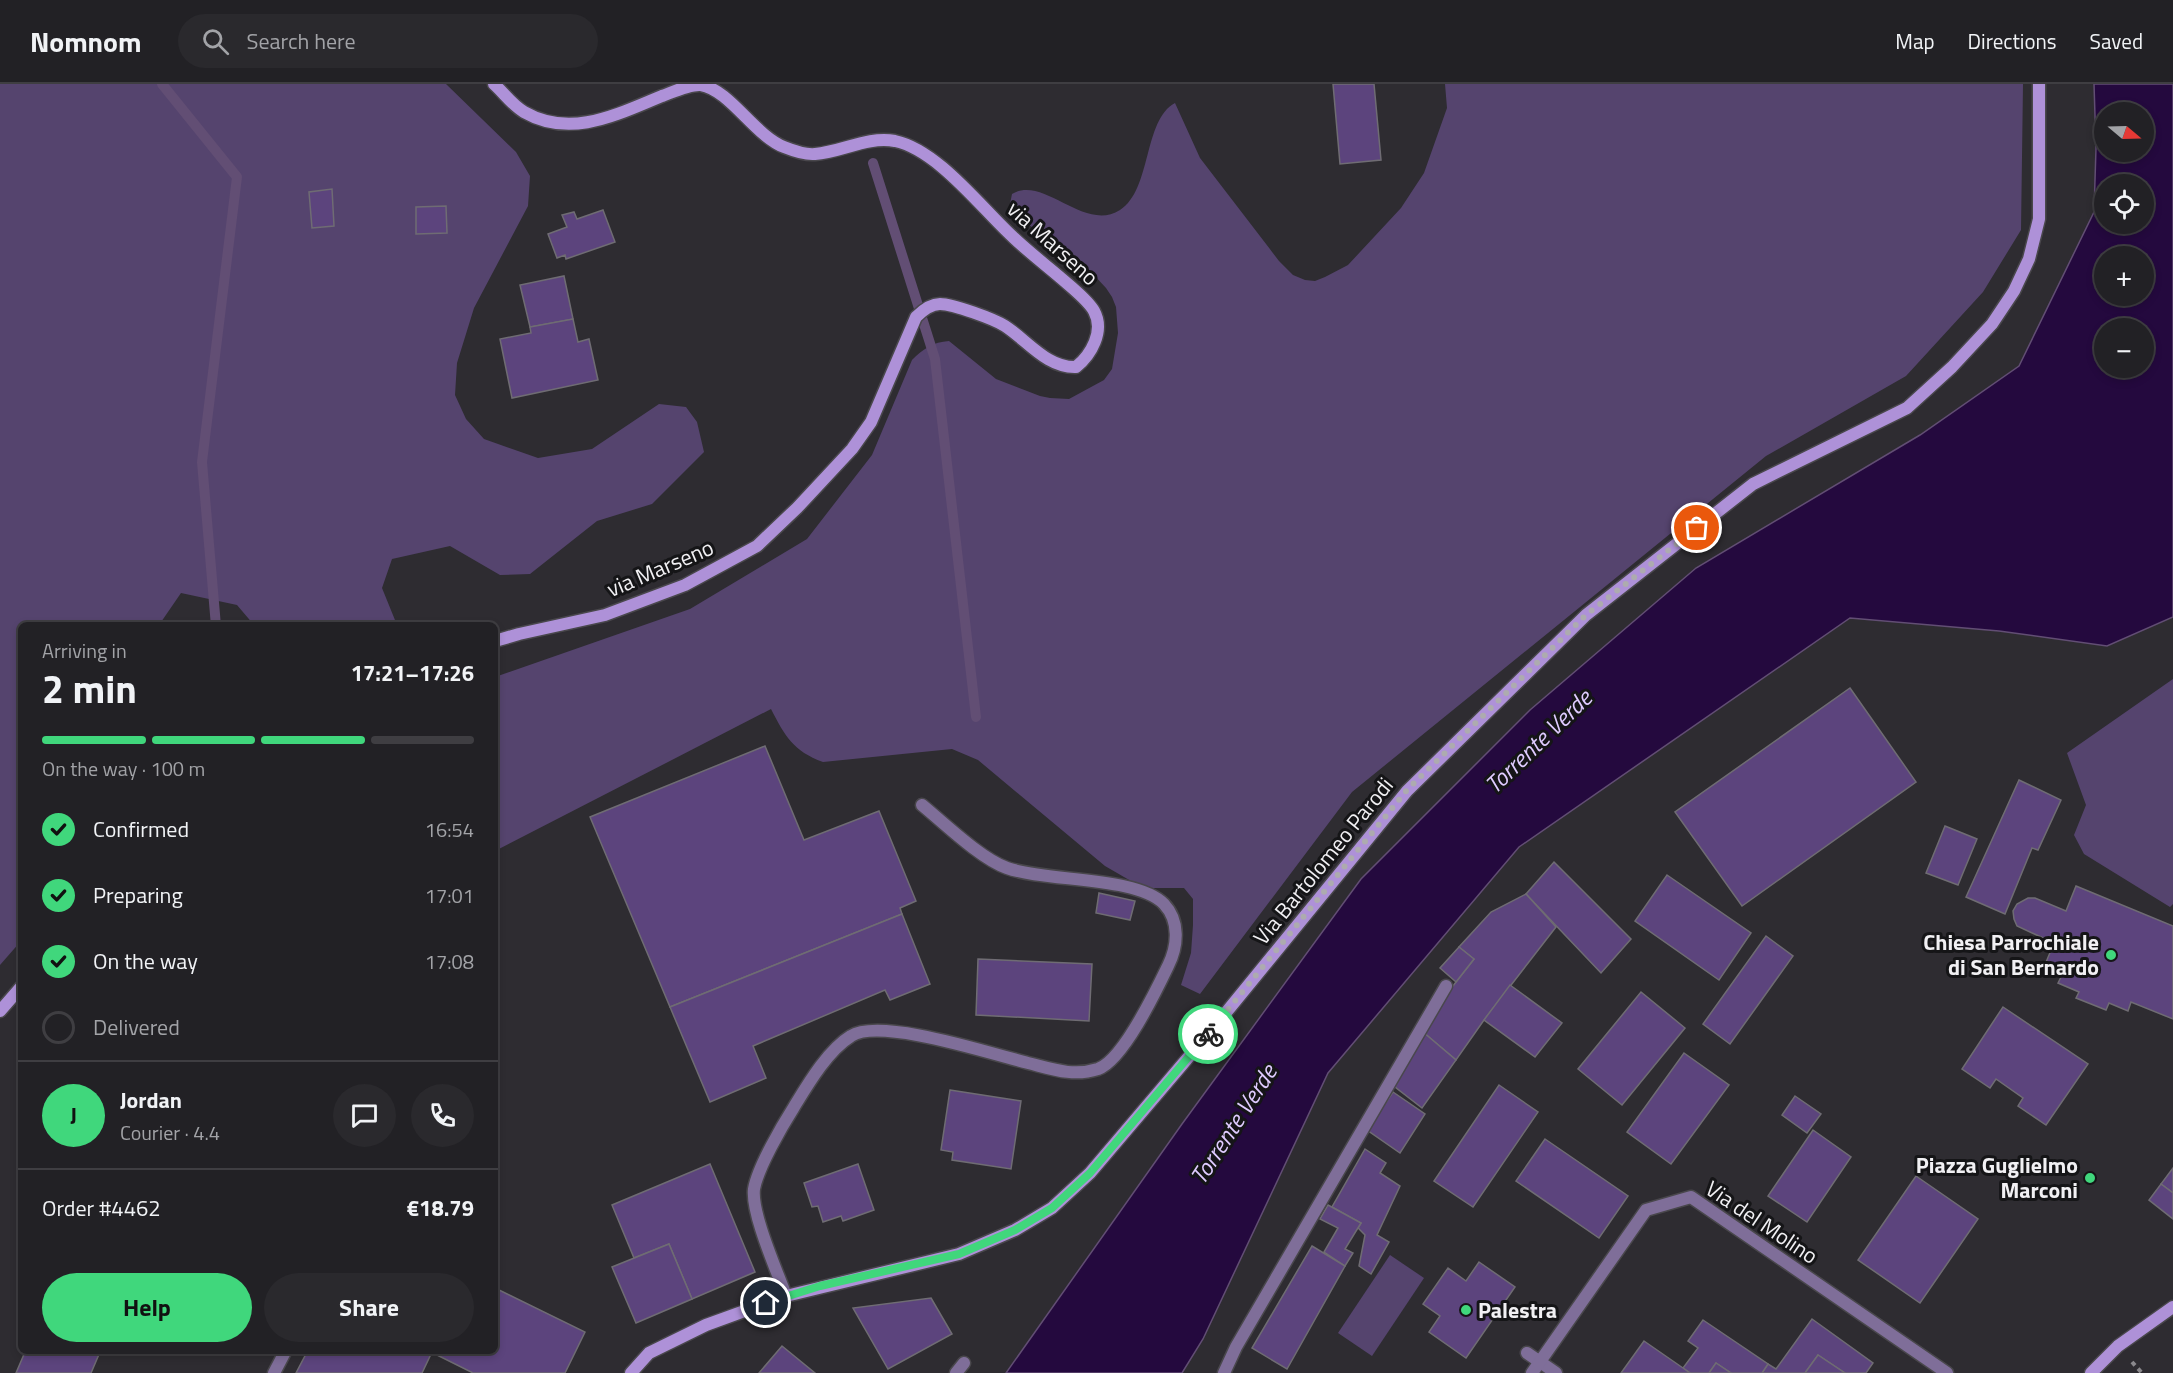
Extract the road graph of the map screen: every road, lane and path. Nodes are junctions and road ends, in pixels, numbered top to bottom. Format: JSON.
{"nodes":[{"id":1,"x":494,"y":84,"type":"edge"},
{"id":2,"x":2038,"y":84,"type":"edge"},
{"id":3,"x":498,"y":641,"type":"edge"},
{"id":4,"x":922,"y":805,"type":"dead end"},
{"id":5,"x":1446,"y":986,"type":"dead end"},
{"id":6,"x":18,"y":990,"type":"edge"},
{"id":7,"x":0,"y":1011,"type":"edge"},
{"id":8,"x":786,"y":1296,"type":"junction"},
{"id":9,"x":2173,"y":1307,"type":"edge"},
{"id":10,"x":1527,"y":1353,"type":"dead end"},
{"id":11,"x":284,"y":1354,"type":"edge"},
{"id":12,"x":1540,"y":1362,"type":"junction"},
{"id":13,"x":274,"y":1373,"type":"edge"},
{"id":14,"x":632,"y":1373,"type":"edge"},
{"id":15,"x":1224,"y":1373,"type":"edge"},
{"id":16,"x":1532,"y":1373,"type":"edge"},
{"id":17,"x":1556,"y":1373,"type":"edge"},
{"id":18,"x":1947,"y":1373,"type":"edge"},
{"id":19,"x":2091,"y":1373,"type":"edge"}],
"edges":[{"from":1,"to":3,"type":"main road","name":"via Marseno"},
{"from":2,"to":8,"type":"main road","name":"Via Bartolomeo Parodi"},
{"from":4,"to":8,"type":"street"},
{"from":5,"to":15,"type":"street"},
{"from":6,"to":7,"type":"main road"},
{"from":8,"to":14,"type":"main road","name":"Via Bartolomeo Parodi"},
{"from":9,"to":19,"type":"main road"},
{"from":10,"to":12,"type":"street"},
{"from":11,"to":13,"type":"street"},
{"from":12,"to":16,"type":"street"},
{"from":12,"to":17,"type":"street"},
{"from":12,"to":18,"type":"street","name":"Via del Molino"}]}
